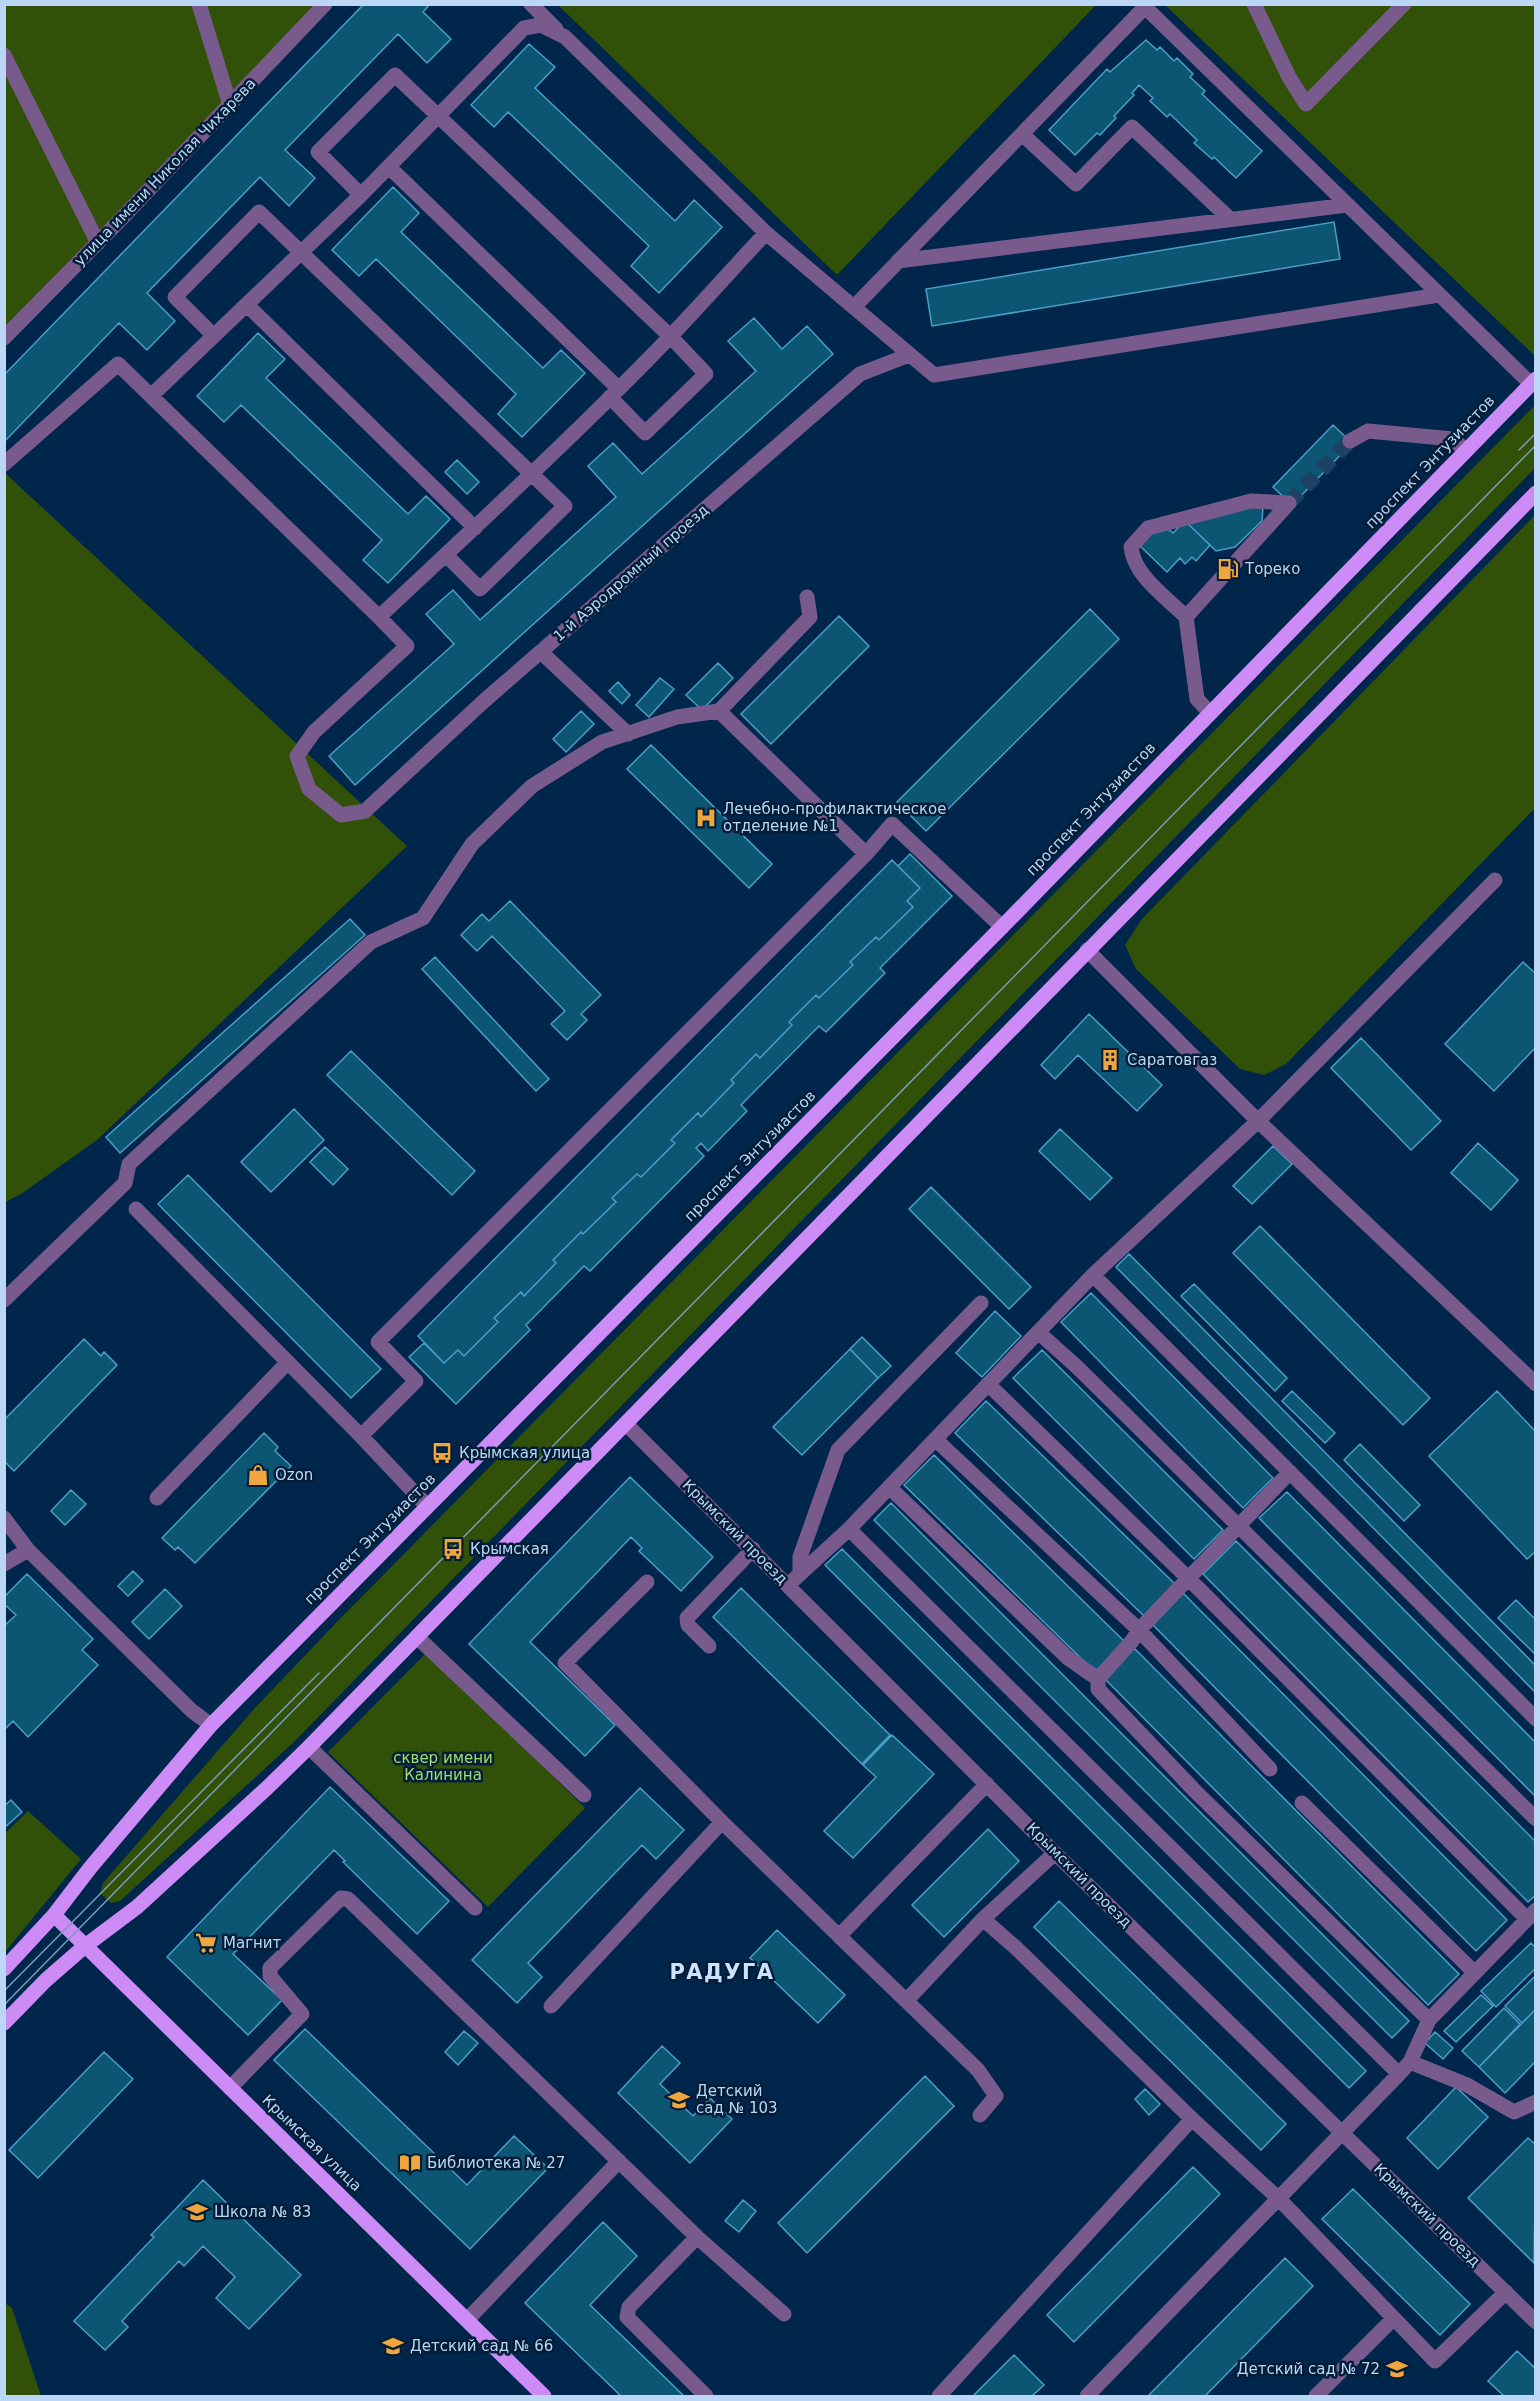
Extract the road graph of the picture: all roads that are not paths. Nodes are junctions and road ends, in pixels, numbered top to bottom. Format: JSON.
{"nodes":[{"id":1,"x":199,"y":4,"type":"edge"},
{"id":2,"x":325,"y":4,"type":"edge"},
{"id":3,"x":531,"y":4,"type":"edge"},
{"id":4,"x":1254,"y":4,"type":"edge"},
{"id":5,"x":1404,"y":4,"type":"edge"},
{"id":6,"x":565,"y":37,"type":"junction"},
{"id":7,"x":4,"y":55,"type":"edge"},
{"id":8,"x":230,"y":105,"type":"junction"},
{"id":9,"x":438,"y":117,"type":"junction"},
{"id":10,"x":1022,"y":134,"type":"junction"},
{"id":11,"x":389,"y":167,"type":"junction"},
{"id":12,"x":361,"y":195,"type":"junction"},
{"id":13,"x":1347,"y":205,"type":"junction"},
{"id":14,"x":1230,"y":219,"type":"junction"},
{"id":15,"x":766,"y":233,"type":"junction"},
{"id":16,"x":98,"y":243,"type":"junction"},
{"id":17,"x":301,"y":253,"type":"junction"},
{"id":18,"x":898,"y":261,"type":"junction"},
{"id":19,"x":1439,"y":295,"type":"junction"},
{"id":20,"x":247,"y":305,"type":"junction"},
{"id":21,"x":854,"y":308,"type":"junction"},
{"id":22,"x":214,"y":336,"type":"junction"},
{"id":23,"x":670,"y":336,"type":"junction"},
{"id":24,"x":4,"y":338,"type":"edge"},
{"id":25,"x":909,"y":355,"type":"junction"},
{"id":26,"x":1533,"y":382,"type":"edge"},
{"id":27,"x":614,"y":393,"type":"junction"},
{"id":28,"x":151,"y":396,"type":"junction"},
{"id":29,"x":1350,"y":441,"type":"tunnel mouth"},
{"id":30,"x":1466,"y":451,"type":"junction"},
{"id":31,"x":4,"y":465,"type":"edge"},
{"id":32,"x":532,"y":474,"type":"junction"},
{"id":33,"x":1536,"y":494,"type":"edge"},
{"id":34,"x":475,"y":528,"type":"junction"},
{"id":35,"x":446,"y":555,"type":"junction"},
{"id":36,"x":807,"y":597,"type":"dead end"},
{"id":37,"x":1186,"y":617,"type":"junction"},
{"id":38,"x":379,"y":618,"type":"junction"},
{"id":39,"x":541,"y":652,"type":"junction"},
{"id":40,"x":719,"y":711,"type":"junction"},
{"id":41,"x":1210,"y":712,"type":"junction"},
{"id":42,"x":628,"y":734,"type":"junction"},
{"id":43,"x":866,"y":854,"type":"junction"},
{"id":44,"x":1495,"y":880,"type":"dead end"},
{"id":45,"x":1002,"y":927,"type":"junction"},
{"id":46,"x":1087,"y":950,"type":"junction"},
{"id":47,"x":1258,"y":1121,"type":"junction"},
{"id":48,"x":135,"y":1209,"type":"dead end"},
{"id":49,"x":1093,"y":1275,"type":"junction"},
{"id":50,"x":4,"y":1300,"type":"edge"},
{"id":51,"x":981,"y":1303,"type":"dead end"},
{"id":52,"x":1038,"y":1332,"type":"junction"},
{"id":53,"x":288,"y":1362,"type":"junction"},
{"id":54,"x":1536,"y":1383,"type":"edge"},
{"id":55,"x":988,"y":1384,"type":"junction"},
{"id":56,"x":626,"y":1424,"type":"junction"},
{"id":57,"x":361,"y":1436,"type":"junction"},
{"id":58,"x":935,"y":1439,"type":"junction"},
{"id":59,"x":1290,"y":1472,"type":"junction"},
{"id":60,"x":889,"y":1487,"type":"junction"},
{"id":61,"x":157,"y":1498,"type":"dead end"},
{"id":62,"x":427,"y":1506,"type":"junction"},
{"id":63,"x":4,"y":1518,"type":"edge"},
{"id":64,"x":1238,"y":1526,"type":"junction"},
{"id":65,"x":849,"y":1529,"type":"junction"},
{"id":66,"x":753,"y":1549,"type":"junction"},
{"id":67,"x":28,"y":1550,"type":"junction"},
{"id":68,"x":4,"y":1563,"type":"edge"},
{"id":69,"x":800,"y":1574,"type":"junction"},
{"id":70,"x":1188,"y":1578,"type":"junction"},
{"id":71,"x":647,"y":1582,"type":"dead end"},
{"id":72,"x":788,"y":1585,"type":"junction"},
{"id":73,"x":1139,"y":1630,"type":"junction"},
{"id":74,"x":417,"y":1637,"type":"junction"},
{"id":75,"x":709,"y":1646,"type":"dead end"},
{"id":76,"x":1098,"y":1679,"type":"junction"},
{"id":77,"x":1536,"y":1719,"type":"edge"},
{"id":78,"x":211,"y":1725,"type":"junction"},
{"id":79,"x":309,"y":1746,"type":"junction"},
{"id":80,"x":1270,"y":1769,"type":"dead end"},
{"id":81,"x":987,"y":1784,"type":"junction"},
{"id":82,"x":584,"y":1796,"type":"dead end"},
{"id":83,"x":1302,"y":1803,"type":"dead end"},
{"id":84,"x":1536,"y":1818,"type":"edge"},
{"id":85,"x":722,"y":1822,"type":"junction"},
{"id":86,"x":1055,"y":1853,"type":"junction"},
{"id":87,"x":475,"y":1908,"type":"dead end"},
{"id":88,"x":54,"y":1915,"type":"junction"},
{"id":89,"x":1531,"y":1915,"type":"edge"},
{"id":90,"x":983,"y":1919,"type":"junction"},
{"id":91,"x":839,"y":1936,"type":"junction"},
{"id":92,"x":85,"y":1946,"type":"junction"},
{"id":93,"x":4,"y":1970,"type":"edge"},
{"id":94,"x":1475,"y":1973,"type":"junction"},
{"id":95,"x":907,"y":2000,"type":"junction"},
{"id":96,"x":550,"y":2006,"type":"dead end"},
{"id":97,"x":1429,"y":2020,"type":"junction"},
{"id":98,"x":4,"y":2022,"type":"edge"},
{"id":99,"x":1405,"y":2068,"type":"junction"},
{"id":100,"x":231,"y":2088,"type":"junction"},
{"id":101,"x":1536,"y":2102,"type":"edge"},
{"id":102,"x":980,"y":2115,"type":"dead end"},
{"id":103,"x":1192,"y":2119,"type":"junction"},
{"id":104,"x":1343,"y":2133,"type":"junction"},
{"id":105,"x":620,"y":2162,"type":"junction"},
{"id":106,"x":1280,"y":2200,"type":"junction"},
{"id":107,"x":698,"y":2237,"type":"junction"},
{"id":108,"x":1506,"y":2292,"type":"junction"},
{"id":109,"x":784,"y":2314,"type":"dead end"},
{"id":110,"x":1393,"y":2319,"type":"junction"},
{"id":111,"x":467,"y":2320,"type":"junction"},
{"id":112,"x":1536,"y":2322,"type":"edge"},
{"id":113,"x":544,"y":2397,"type":"edge"},
{"id":114,"x":706,"y":2397,"type":"edge"},
{"id":115,"x":939,"y":2397,"type":"edge"},
{"id":116,"x":1087,"y":2397,"type":"edge"},
{"id":117,"x":1316,"y":2397,"type":"edge"}],
"edges":[{"from":1,"to":8,"type":"street"},
{"from":2,"to":8,"type":"street","name":"улица имени Николая Чихарева"},
{"from":3,"to":6,"type":"street"},
{"from":4,"to":5,"type":"street"},
{"from":6,"to":9,"type":"street"},
{"from":6,"to":15,"type":"street"},
{"from":7,"to":16,"type":"street"},
{"from":8,"to":16,"type":"street","name":"улица имени Николая Чихарева"},
{"from":9,"to":11,"type":"street"},
{"from":9,"to":12,"type":"street"},
{"from":9,"to":23,"type":"street"},
{"from":10,"to":13,"type":"street"},
{"from":10,"to":14,"type":"street"},
{"from":10,"to":18,"type":"street"},
{"from":11,"to":12,"type":"street"},
{"from":11,"to":27,"type":"street"},
{"from":12,"to":17,"type":"street"},
{"from":13,"to":14,"type":"street"},
{"from":13,"to":19,"type":"street"},
{"from":14,"to":18,"type":"street"},
{"from":15,"to":21,"type":"street"},
{"from":15,"to":23,"type":"street"},
{"from":16,"to":24,"type":"street","name":"улица имени Николая Чихарева"},
{"from":17,"to":20,"type":"street"},
{"from":17,"to":22,"type":"street"},
{"from":17,"to":32,"type":"street"},
{"from":18,"to":21,"type":"street"},
{"from":19,"to":25,"type":"street"},
{"from":19,"to":26,"type":"street"},
{"from":20,"to":22,"type":"street"},
{"from":20,"to":34,"type":"street"},
{"from":21,"to":25,"type":"street"},
{"from":22,"to":28,"type":"street"},
{"from":23,"to":27,"type":"street"},
{"from":23,"to":27,"type":"street"},
{"from":25,"to":39,"type":"street","name":"1-й Аэродромный проезд"},
{"from":26,"to":30,"type":"main road","name":"проспект Энтузиастов"},
{"from":27,"to":32,"type":"street"},
{"from":28,"to":31,"type":"street"},
{"from":28,"to":38,"type":"street"},
{"from":29,"to":30,"type":"street"},
{"from":30,"to":41,"type":"main road","name":"проспект Энтузиастов"},
{"from":32,"to":34,"type":"street"},
{"from":32,"to":35,"type":"street"},
{"from":33,"to":46,"type":"main road"},
{"from":34,"to":35,"type":"street"},
{"from":35,"to":38,"type":"street"},
{"from":36,"to":40,"type":"street"},
{"from":37,"to":37,"type":"street"},
{"from":37,"to":41,"type":"street"},
{"from":38,"to":39,"type":"street","name":"1-й Аэродромный проезд"},
{"from":39,"to":42,"type":"street"},
{"from":40,"to":42,"type":"street"},
{"from":40,"to":43,"type":"street"},
{"from":41,"to":45,"type":"main road","name":"проспект Энтузиастов"},
{"from":42,"to":50,"type":"street"},
{"from":43,"to":45,"type":"street"},
{"from":43,"to":57,"type":"street"},
{"from":44,"to":47,"type":"street"},
{"from":45,"to":62,"type":"main road","name":"проспект Энтузиастов"},
{"from":46,"to":47,"type":"street"},
{"from":46,"to":56,"type":"main road"},
{"from":47,"to":49,"type":"street"},
{"from":47,"to":54,"type":"street"},
{"from":48,"to":53,"type":"street"},
{"from":49,"to":52,"type":"street"},
{"from":49,"to":59,"type":"street"},
{"from":51,"to":69,"type":"street"},
{"from":52,"to":55,"type":"street"},
{"from":52,"to":64,"type":"street"},
{"from":53,"to":57,"type":"street"},
{"from":53,"to":61,"type":"street"},
{"from":55,"to":58,"type":"street"},
{"from":55,"to":70,"type":"street"},
{"from":56,"to":66,"type":"street","name":"Крымский проезд"},
{"from":56,"to":74,"type":"main road"},
{"from":57,"to":62,"type":"street"},
{"from":58,"to":60,"type":"street"},
{"from":58,"to":73,"type":"street"},
{"from":59,"to":64,"type":"street"},
{"from":59,"to":77,"type":"street"},
{"from":60,"to":65,"type":"street"},
{"from":60,"to":76,"type":"street"},
{"from":62,"to":78,"type":"main road","name":"проспект Энтузиастов"},
{"from":63,"to":67,"type":"street"},
{"from":64,"to":70,"type":"street"},
{"from":64,"to":84,"type":"street"},
{"from":65,"to":69,"type":"street"},
{"from":65,"to":99,"type":"street"},
{"from":66,"to":72,"type":"street","name":"Крымский проезд"},
{"from":66,"to":75,"type":"street"},
{"from":67,"to":68,"type":"street"},
{"from":67,"to":78,"type":"street"},
{"from":69,"to":72,"type":"street"},
{"from":70,"to":73,"type":"street"},
{"from":70,"to":89,"type":"street"},
{"from":71,"to":85,"type":"street"},
{"from":72,"to":81,"type":"street","name":"Крымский проезд"},
{"from":73,"to":76,"type":"street"},
{"from":73,"to":80,"type":"street"},
{"from":74,"to":79,"type":"main road"},
{"from":74,"to":82,"type":"street"},
{"from":76,"to":97,"type":"street"},
{"from":78,"to":88,"type":"main road","name":"проспект Энтузиастов"},
{"from":79,"to":87,"type":"street"},
{"from":79,"to":92,"type":"main road"},
{"from":81,"to":86,"type":"street","name":"Крымский проезд"},
{"from":81,"to":91,"type":"street"},
{"from":83,"to":94,"type":"street"},
{"from":85,"to":91,"type":"street"},
{"from":85,"to":96,"type":"street"},
{"from":86,"to":90,"type":"street"},
{"from":86,"to":104,"type":"street","name":"Крымский проезд"},
{"from":88,"to":92,"type":"main road","name":"Крымская улица"},
{"from":88,"to":93,"type":"main road","name":"проспект Энтузиастов"},
{"from":89,"to":94,"type":"street"},
{"from":90,"to":95,"type":"street"},
{"from":90,"to":103,"type":"street"},
{"from":91,"to":95,"type":"street"},
{"from":92,"to":98,"type":"main road"},
{"from":92,"to":100,"type":"main road","name":"Крымская улица"},
{"from":94,"to":97,"type":"street"},
{"from":95,"to":102,"type":"street"},
{"from":97,"to":99,"type":"street"},
{"from":99,"to":101,"type":"street"},
{"from":99,"to":104,"type":"street"},
{"from":100,"to":105,"type":"street"},
{"from":100,"to":111,"type":"main road","name":"Крымская улица"},
{"from":103,"to":106,"type":"street"},
{"from":103,"to":115,"type":"street"},
{"from":104,"to":106,"type":"street"},
{"from":104,"to":108,"type":"street","name":"Крымский проезд"},
{"from":105,"to":107,"type":"street"},
{"from":105,"to":111,"type":"street"},
{"from":106,"to":110,"type":"street"},
{"from":106,"to":116,"type":"street"},
{"from":107,"to":109,"type":"street"},
{"from":107,"to":114,"type":"street"},
{"from":108,"to":110,"type":"street"},
{"from":108,"to":112,"type":"street","name":"Крымский проезд"},
{"from":110,"to":117,"type":"street"},
{"from":111,"to":113,"type":"main road","name":"Крымская улица"}]}
